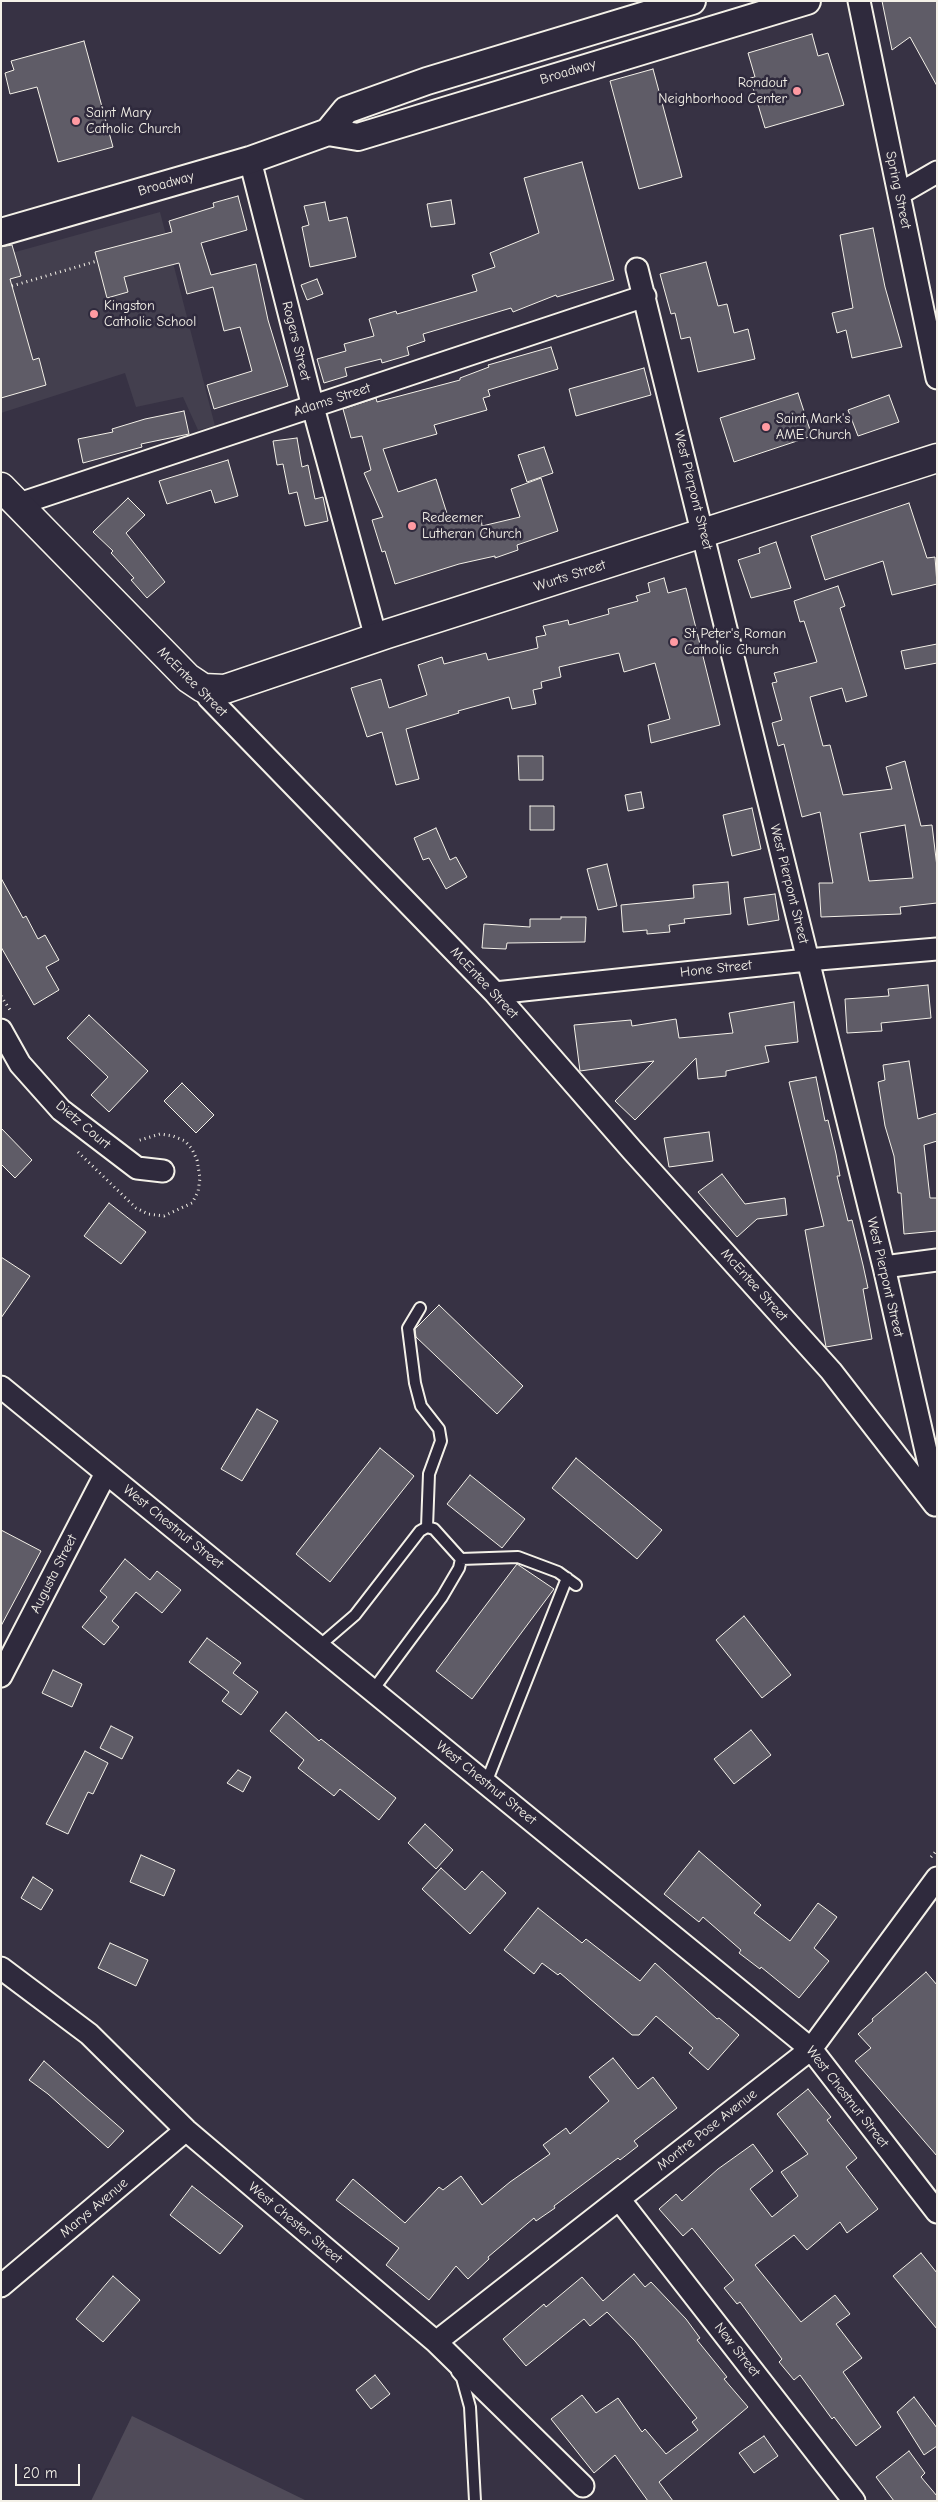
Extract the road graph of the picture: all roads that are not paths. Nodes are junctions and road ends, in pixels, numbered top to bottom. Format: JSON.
{"nodes":[{"id":1,"x":692,"y":1,"type":"edge"},
{"id":2,"x":807,"y":1,"type":"edge"},
{"id":3,"x":859,"y":1,"type":"edge"},
{"id":4,"x":328,"y":132,"type":"junction"},
{"id":5,"x":250,"y":160,"type":"junction"},
{"id":6,"x":937,"y":172,"type":"edge"},
{"id":7,"x":899,"y":194,"type":"junction"},
{"id":8,"x":1,"y":232,"type":"edge"},
{"id":9,"x":637,"y":269,"type":"dead end"},
{"id":10,"x":645,"y":296,"type":"junction"},
{"id":11,"x":937,"y":378,"type":"edge"},
{"id":12,"x":313,"y":407,"type":"junction"},
{"id":13,"x":937,"y":458,"type":"edge"},
{"id":14,"x":10,"y":496,"type":"edge"},
{"id":15,"x":703,"y":533,"type":"junction"},
{"id":16,"x":376,"y":638,"type":"junction"},
{"id":17,"x":203,"y":688,"type":"junction"},
{"id":18,"x":937,"y":949,"type":"edge"},
{"id":19,"x":807,"y":960,"type":"junction"},
{"id":20,"x":495,"y":993,"type":"junction"},
{"id":21,"x":1,"y":1030,"type":"edge"},
{"id":22,"x":163,"y":1171,"type":"dead end"},
{"id":23,"x":937,"y":1260,"type":"edge"},
{"id":24,"x":884,"y":1267,"type":"junction"},
{"id":25,"x":420,"y":1308,"type":"dead end"},
{"id":26,"x":1,"y":1387,"type":"edge"},
{"id":27,"x":106,"y":1472,"type":"junction"},
{"id":28,"x":937,"y":1499,"type":"edge"},
{"id":29,"x":937,"y":1507,"type":"edge"},
{"id":30,"x":427,"y":1527,"type":"junction"},
{"id":31,"x":461,"y":1560,"type":"junction"},
{"id":32,"x":319,"y":1646,"type":"junction"},
{"id":33,"x":1,"y":1676,"type":"edge"},
{"id":34,"x":373,"y":1690,"type":"junction"},
{"id":35,"x":486,"y":1783,"type":"junction"},
{"id":36,"x":932,"y":1879,"type":"edge"},
{"id":37,"x":1,"y":1968,"type":"edge"},
{"id":38,"x":811,"y":2048,"type":"junction"},
{"id":39,"x":186,"y":2130,"type":"junction"},
{"id":40,"x":619,"y":2199,"type":"junction"},
{"id":41,"x":937,"y":2212,"type":"edge"},
{"id":42,"x":1,"y":2286,"type":"edge"},
{"id":43,"x":436,"y":2342,"type":"junction"},
{"id":44,"x":583,"y":2486,"type":"dead end"},
{"id":45,"x":475,"y":2501,"type":"edge"},
{"id":46,"x":854,"y":2501,"type":"edge"}],
"edges":[{"from":1,"to":4,"type":"street"},
{"from":2,"to":4,"type":"street","name":"Broadway"},
{"from":3,"to":7,"type":"street","name":"Spring Street"},
{"from":4,"to":5,"type":"street","name":"Broadway"},
{"from":5,"to":8,"type":"street","name":"Broadway"},
{"from":5,"to":12,"type":"street","name":"Rogers Street"},
{"from":6,"to":7,"type":"street"},
{"from":7,"to":11,"type":"street","name":"Spring Street"},
{"from":9,"to":10,"type":"street","name":"West Pierpont Street"},
{"from":10,"to":12,"type":"street","name":"Adams Street"},
{"from":10,"to":15,"type":"street","name":"West Pierpont Street"},
{"from":12,"to":14,"type":"street","name":"Adams Street"},
{"from":12,"to":16,"type":"street","name":"Rogers Street"},
{"from":13,"to":15,"type":"highway","name":"Wurts Street"},
{"from":14,"to":17,"type":"highway","name":"McEntee Street"},
{"from":15,"to":16,"type":"highway","name":"Wurts Street"},
{"from":15,"to":19,"type":"street","name":"West Pierpont Street"},
{"from":16,"to":17,"type":"highway","name":"Wurts Street"},
{"from":17,"to":20,"type":"street","name":"McEntee Street"},
{"from":18,"to":19,"type":"street","name":"Hone Street"},
{"from":19,"to":20,"type":"street","name":"Hone Street"},
{"from":19,"to":24,"type":"street","name":"West Pierpont Street"},
{"from":20,"to":29,"type":"street","name":"McEntee Street"},
{"from":21,"to":22,"type":"street","name":"Dietz Court"},
{"from":23,"to":24,"type":"street"},
{"from":24,"to":28,"type":"street","name":"West Pierpont Street"},
{"from":25,"to":30,"type":"lane"},
{"from":26,"to":27,"type":"street","name":"West Chestnut Street"},
{"from":27,"to":32,"type":"street","name":"West Chestnut Street"},
{"from":27,"to":33,"type":"street","name":"Augusta Street"},
{"from":30,"to":31,"type":"lane"},
{"from":30,"to":32,"type":"lane"},
{"from":31,"to":34,"type":"lane"},
{"from":31,"to":35,"type":"lane"},
{"from":32,"to":34,"type":"street","name":"West Chestnut Street"},
{"from":34,"to":35,"type":"street","name":"West Chestnut Street"},
{"from":35,"to":38,"type":"street","name":"West Chestnut Street"},
{"from":36,"to":38,"type":"street","name":"Montre Pose Avenue"},
{"from":37,"to":39,"type":"street","name":"West Chester Street"},
{"from":38,"to":40,"type":"street","name":"Montre Pose Avenue"},
{"from":38,"to":41,"type":"street","name":"West Chestnut Street"},
{"from":39,"to":42,"type":"street","name":"Marys Avenue"},
{"from":39,"to":43,"type":"street","name":"West Chester Street"},
{"from":40,"to":43,"type":"street","name":"Montre Pose Avenue"},
{"from":40,"to":46,"type":"street","name":"New Street"},
{"from":43,"to":44,"type":"street","name":"West Chester Street"},
{"from":43,"to":45,"type":"lane"}]}
